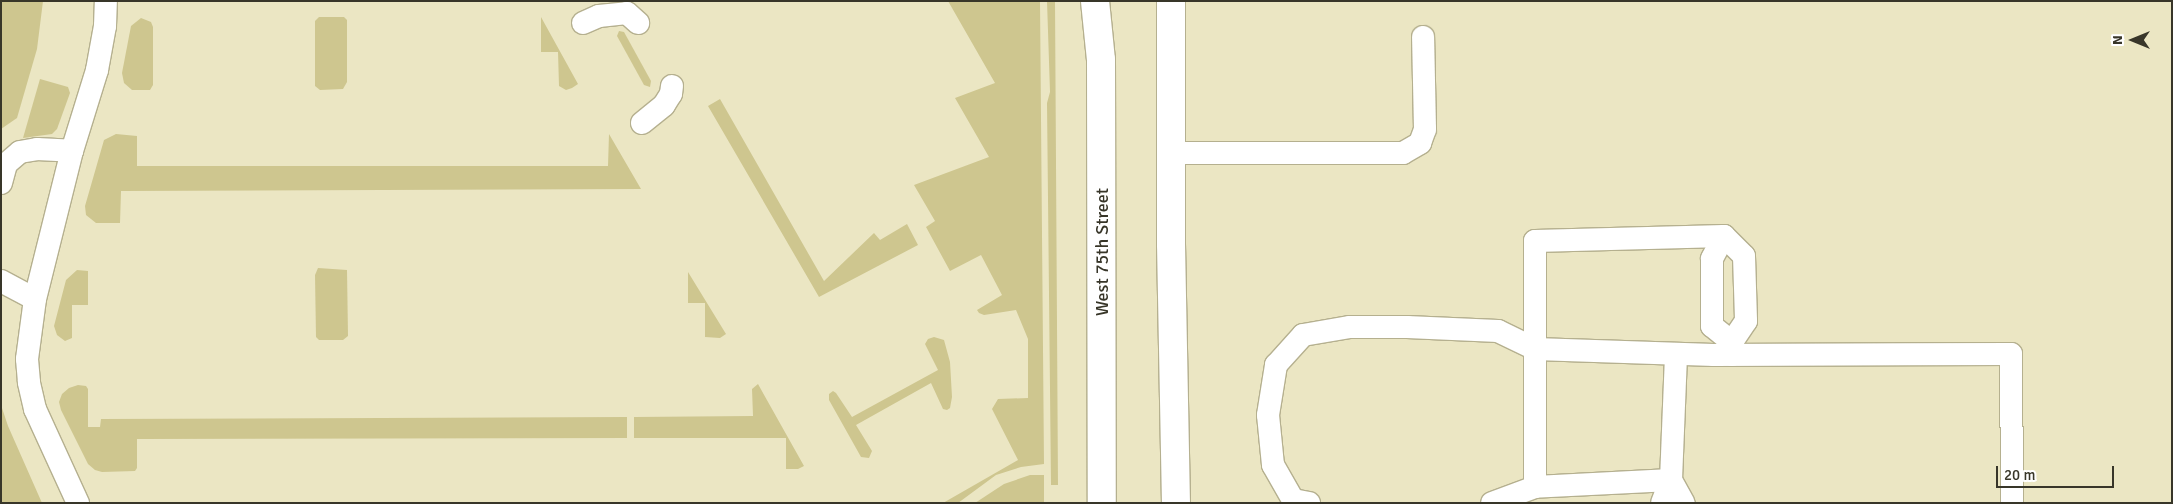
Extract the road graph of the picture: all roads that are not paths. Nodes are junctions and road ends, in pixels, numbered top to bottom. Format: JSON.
{"nodes":[{"id":1,"x":106,"y":1,"type":"edge"},
{"id":2,"x":1095,"y":1,"type":"edge"},
{"id":3,"x":1171,"y":1,"type":"edge"},
{"id":4,"x":583,"y":23,"type":"dead end"},
{"id":5,"x":638,"y":23,"type":"dead end"},
{"id":6,"x":1423,"y":37,"type":"dead end"},
{"id":7,"x":672,"y":86,"type":"dead end"},
{"id":8,"x":642,"y":123,"type":"dead end"},
{"id":9,"x":72,"y":151,"type":"junction"},
{"id":10,"x":1171,"y":154,"type":"junction"},
{"id":11,"x":1,"y":183,"type":"edge"},
{"id":12,"x":1724,"y":236,"type":"junction"},
{"id":13,"x":1,"y":282,"type":"edge"},
{"id":14,"x":35,"y":299,"type":"junction"},
{"id":15,"x":1732,"y":348,"type":"junction"},
{"id":16,"x":1535,"y":350,"type":"junction"},
{"id":17,"x":1676,"y":354,"type":"junction"},
{"id":18,"x":1671,"y":480,"type":"junction"},
{"id":19,"x":1535,"y":487,"type":"junction"},
{"id":20,"x":78,"y":503,"type":"edge"},
{"id":21,"x":1102,"y":503,"type":"edge"},
{"id":22,"x":1176,"y":503,"type":"edge"},
{"id":23,"x":1310,"y":503,"type":"edge"},
{"id":24,"x":1492,"y":503,"type":"edge"},
{"id":25,"x":1662,"y":503,"type":"edge"},
{"id":26,"x":1684,"y":503,"type":"edge"},
{"id":27,"x":2012,"y":503,"type":"edge"}],
"edges":[{"from":1,"to":9,"type":"lane"},
{"from":2,"to":21,"type":"main road","name":"West 75th Street"},
{"from":3,"to":10,"type":"main road"},
{"from":4,"to":5,"type":"lane"},
{"from":6,"to":10,"type":"lane"},
{"from":7,"to":8,"type":"lane"},
{"from":9,"to":11,"type":"lane"},
{"from":9,"to":14,"type":"lane"},
{"from":10,"to":22,"type":"main road"},
{"from":12,"to":15,"type":"lane"},
{"from":12,"to":15,"type":"lane"},
{"from":12,"to":16,"type":"lane"},
{"from":13,"to":14,"type":"lane"},
{"from":14,"to":20,"type":"lane"},
{"from":15,"to":17,"type":"lane"},
{"from":15,"to":27,"type":"lane"},
{"from":16,"to":17,"type":"lane"},
{"from":16,"to":19,"type":"lane"},
{"from":16,"to":23,"type":"lane"},
{"from":17,"to":18,"type":"lane"},
{"from":18,"to":19,"type":"lane"},
{"from":18,"to":25,"type":"lane"},
{"from":18,"to":26,"type":"lane"},
{"from":19,"to":24,"type":"lane"}]}
